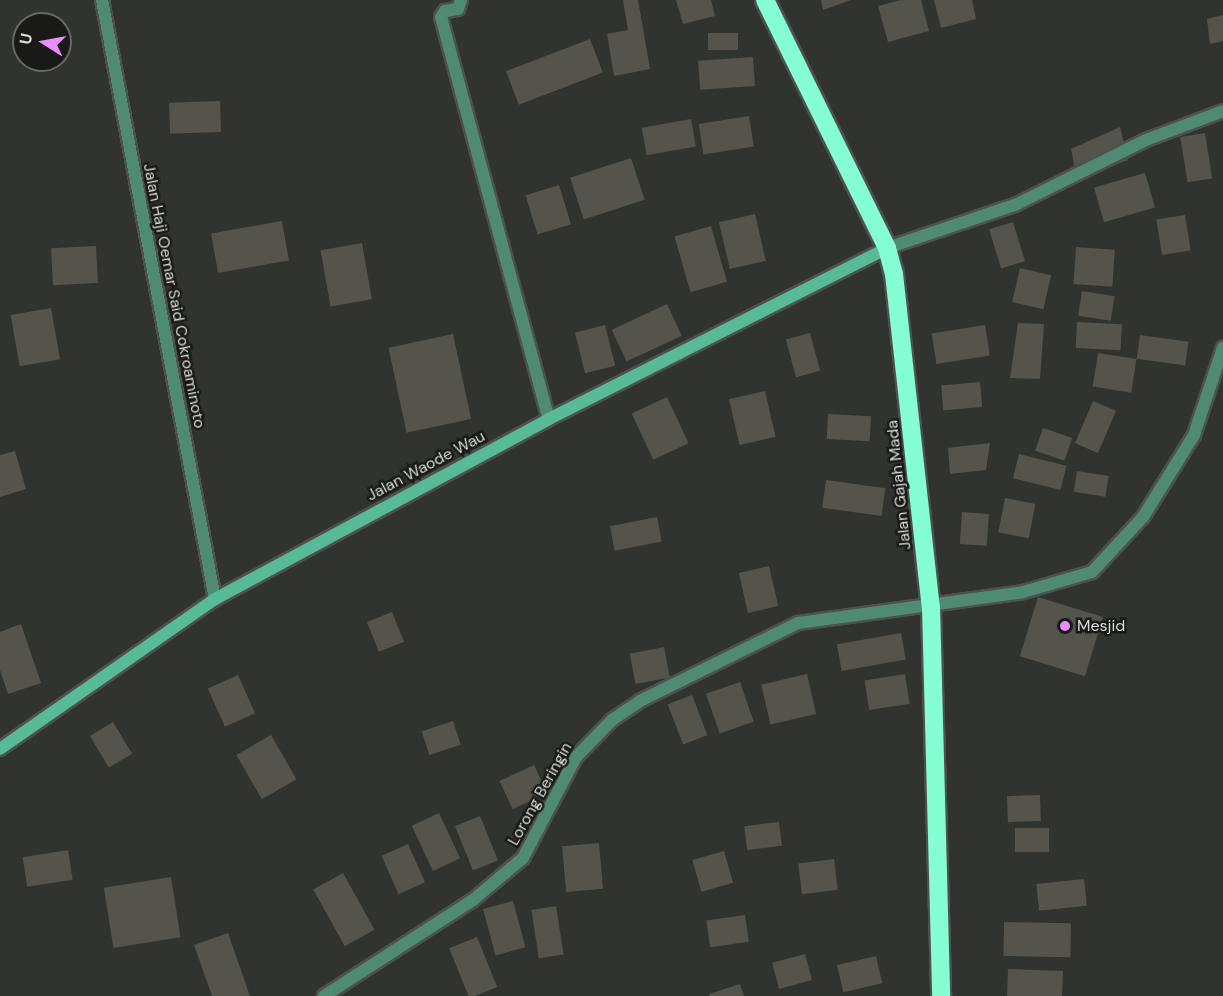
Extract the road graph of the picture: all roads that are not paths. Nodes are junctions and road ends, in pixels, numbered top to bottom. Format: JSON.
{"nodes":[{"id":1,"x":102,"y":0,"type":"edge"},
{"id":2,"x":461,"y":0,"type":"edge"},
{"id":3,"x":765,"y":0,"type":"edge"},
{"id":4,"x":1223,"y":111,"type":"edge"},
{"id":5,"x":887,"y":248,"type":"junction"},
{"id":6,"x":1223,"y":348,"type":"edge"},
{"id":7,"x":549,"y":419,"type":"junction"},
{"id":8,"x":215,"y":599,"type":"junction"},
{"id":9,"x":931,"y":607,"type":"junction"},
{"id":10,"x":0,"y":749,"type":"edge"},
{"id":11,"x":324,"y":996,"type":"edge"},
{"id":12,"x":941,"y":996,"type":"edge"}],
"edges":[{"from":1,"to":8,"type":"street","name":"Jalan Haji Oemar Said Cokroaminoto"},
{"from":2,"to":7,"type":"street"},
{"from":3,"to":5,"type":"highway","name":"Jalan Gajah Mada"},
{"from":4,"to":5,"type":"street"},
{"from":5,"to":7,"type":"street","name":"Jalan Waode Wau"},
{"from":5,"to":9,"type":"highway","name":"Jalan Gajah Mada"},
{"from":6,"to":9,"type":"street","name":"Lorong Beringin"},
{"from":7,"to":8,"type":"street","name":"Jalan Waode Wau"},
{"from":8,"to":10,"type":"street","name":"Jalan Waode Wau"},
{"from":9,"to":11,"type":"street","name":"Lorong Beringin"},
{"from":9,"to":12,"type":"highway","name":"Jalan Gajah Mada"}]}
